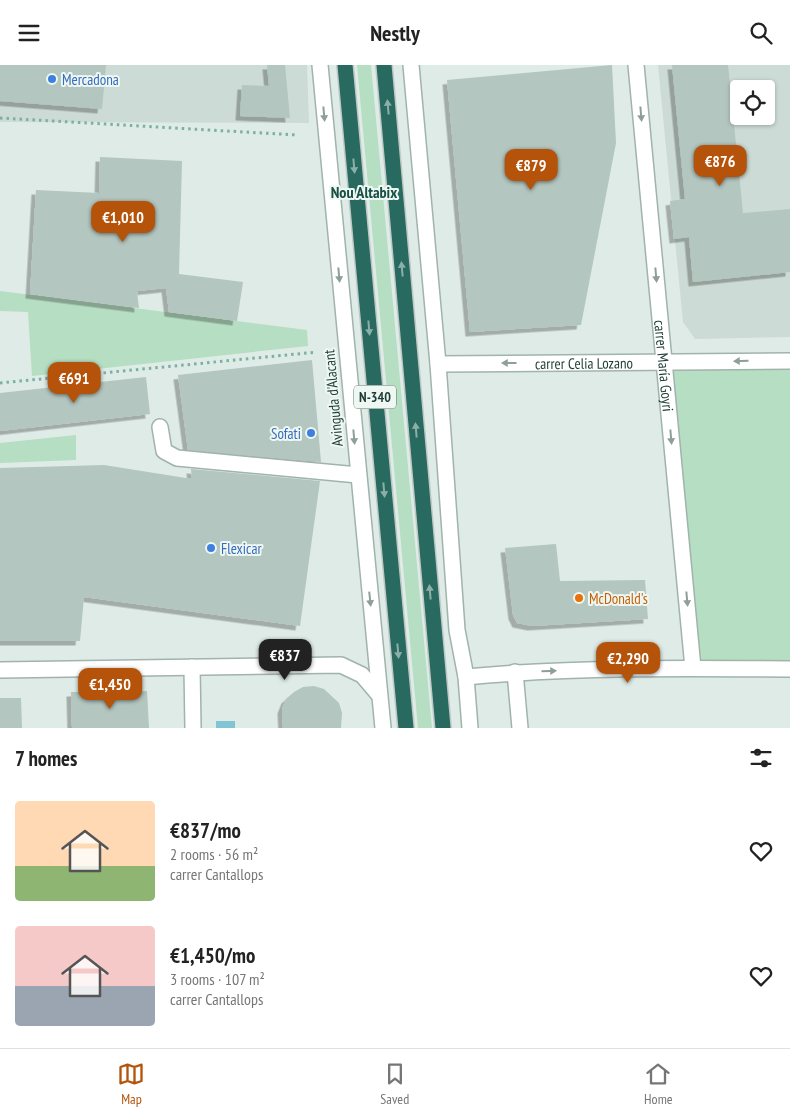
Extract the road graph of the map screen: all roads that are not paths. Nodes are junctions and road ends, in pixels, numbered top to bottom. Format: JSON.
{"nodes":[{"id":1,"x":320,"y":65,"type":"edge"},
{"id":2,"x":345,"y":65,"type":"edge"},
{"id":3,"x":384,"y":65,"type":"edge"},
{"id":4,"x":411,"y":65,"type":"edge"},
{"id":5,"x":636,"y":65,"type":"edge"},
{"id":6,"x":790,"y":361,"type":"edge"},
{"id":7,"x":664,"y":362,"type":"junction"},
{"id":8,"x":438,"y":364,"type":"junction"},
{"id":9,"x":160,"y":427,"type":"dead end"},
{"id":10,"x":358,"y":475,"type":"junction"},
{"id":11,"x":192,"y":667,"type":"junction"},
{"id":12,"x":693,"y":668,"type":"junction"},
{"id":13,"x":790,"y":669,"type":"edge"},
{"id":14,"x":0,"y":670,"type":"edge"},
{"id":15,"x":515,"y":672,"type":"junction"},
{"id":16,"x":466,"y":677,"type":"junction"},
{"id":17,"x":379,"y":696,"type":"junction"},
{"id":18,"x":193,"y":728,"type":"edge"},
{"id":19,"x":383,"y":728,"type":"edge"},
{"id":20,"x":406,"y":728,"type":"edge"},
{"id":21,"x":443,"y":728,"type":"edge"},
{"id":22,"x":470,"y":728,"type":"edge"},
{"id":23,"x":520,"y":728,"type":"edge"}],
"edges":[{"from":1,"to":10,"type":"street","name":"Avinguda d'Alacant","one_way":true},
{"from":2,"to":20,"type":"highway","number":"N-340","one_way":true},
{"from":21,"to":3,"type":"highway","number":"N-340","one_way":true},
{"from":4,"to":8,"type":"street"},
{"from":5,"to":7,"type":"street","name":"carrer María Goyri","one_way":true},
{"from":6,"to":7,"type":"street","name":"carrer Celia Lozano","one_way":true},
{"from":7,"to":8,"type":"street","name":"carrer Celia Lozano","one_way":true},
{"from":7,"to":12,"type":"street","name":"carrer María Goyri","one_way":true},
{"from":8,"to":16,"type":"street"},
{"from":9,"to":10,"type":"street"},
{"from":10,"to":17,"type":"street","name":"Avinguda d'Alacant","one_way":true},
{"from":11,"to":14,"type":"street"},
{"from":11,"to":17,"type":"street"},
{"from":11,"to":18,"type":"street"},
{"from":12,"to":13,"type":"street"},
{"from":15,"to":12,"type":"street","one_way":true},
{"from":15,"to":16,"type":"street"},
{"from":15,"to":23,"type":"street"},
{"from":16,"to":22,"type":"street"},
{"from":17,"to":19,"type":"street","name":"Avinguda d'Alacant"}]}
